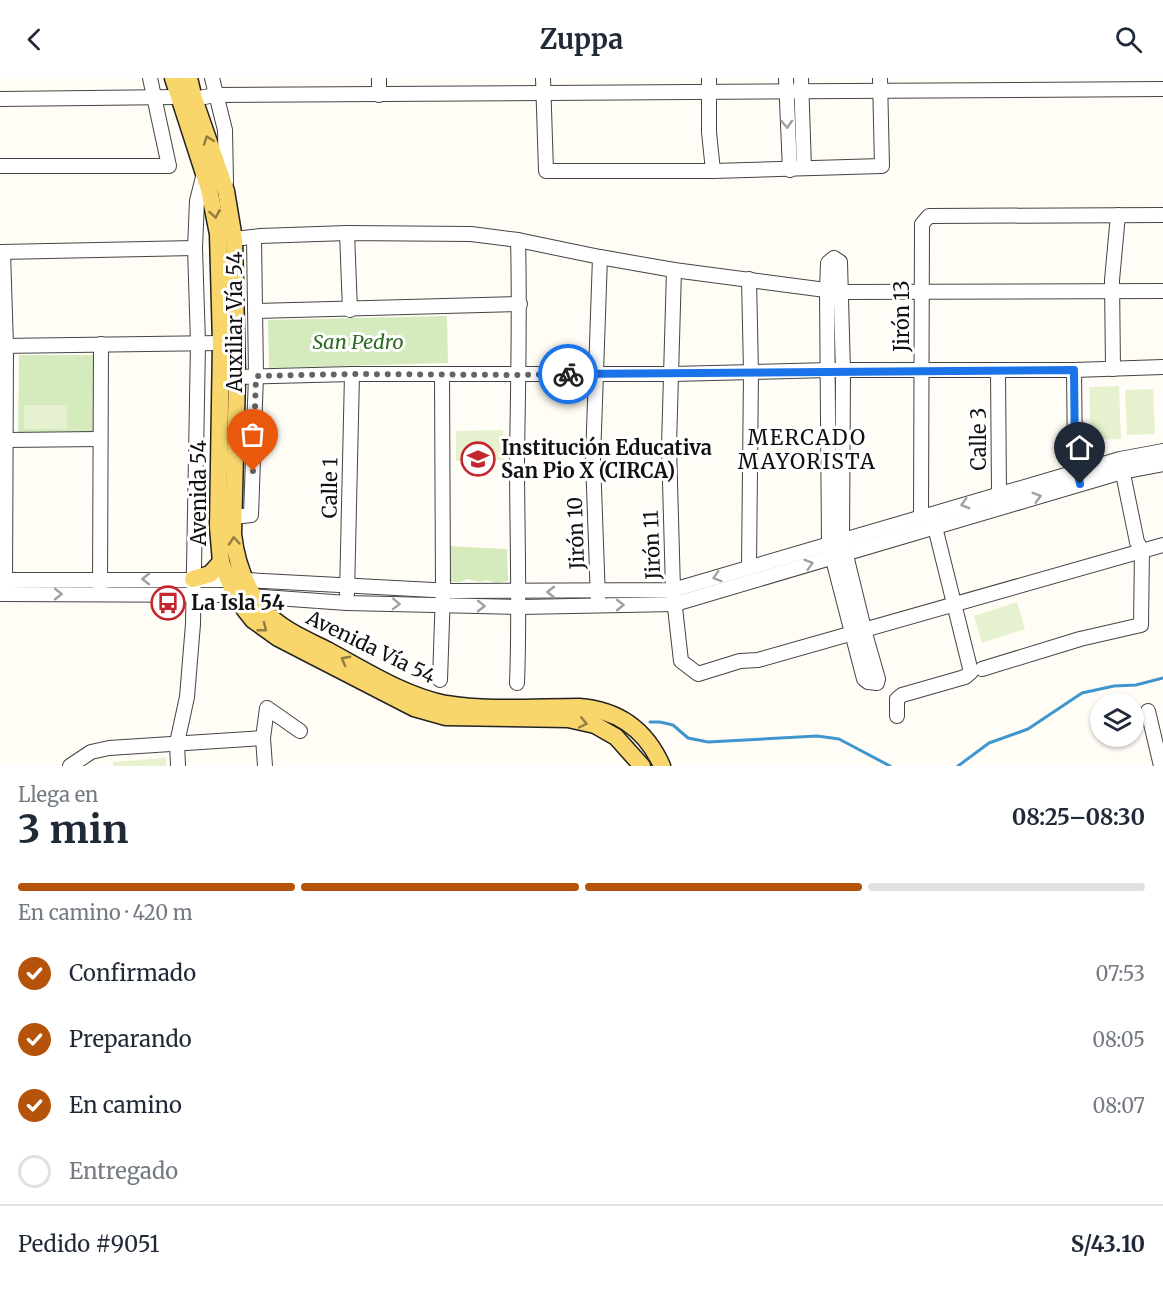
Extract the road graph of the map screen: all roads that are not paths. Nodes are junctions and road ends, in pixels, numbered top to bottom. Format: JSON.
{"nodes":[{"id":1,"x":150,"y":78,"type":"edge"},
{"id":2,"x":173,"y":78,"type":"edge"},
{"id":3,"x":189,"y":78,"type":"edge"},
{"id":4,"x":212,"y":78,"type":"edge"},
{"id":5,"x":379,"y":78,"type":"edge"},
{"id":6,"x":543,"y":78,"type":"edge"},
{"id":7,"x":709,"y":78,"type":"edge"},
{"id":8,"x":786,"y":78,"type":"edge"},
{"id":9,"x":801,"y":78,"type":"edge"},
{"id":10,"x":1044,"y":84,"type":"edge"},
{"id":11,"x":880,"y":85,"type":"edge"},
{"id":12,"x":1163,"y":89,"type":"edge"},
{"id":13,"x":709,"y":93,"type":"junction"},
{"id":14,"x":786,"y":93,"type":"junction"},
{"id":15,"x":801,"y":93,"type":"junction"},
{"id":16,"x":543,"y":94,"type":"junction"},
{"id":17,"x":215,"y":95,"type":"junction"},
{"id":18,"x":379,"y":95,"type":"junction"},
{"id":19,"x":153,"y":97,"type":"junction"},
{"id":20,"x":186,"y":98,"type":"junction"},
{"id":21,"x":0,"y":99,"type":"edge"},
{"id":22,"x":0,"y":166,"type":"edge"},
{"id":23,"x":797,"y":169,"type":"junction"},
{"id":24,"x":713,"y":171,"type":"junction"},
{"id":25,"x":204,"y":172,"type":"junction"},
{"id":26,"x":226,"y":191,"type":"junction"},
{"id":27,"x":1118,"y":215,"type":"junction"},
{"id":28,"x":1163,"y":215,"type":"edge"},
{"id":29,"x":347,"y":233,"type":"junction"},
{"id":30,"x":254,"y":238,"type":"junction"},
{"id":31,"x":234,"y":239,"type":"junction"},
{"id":32,"x":518,"y":240,"type":"junction"},
{"id":33,"x":195,"y":248,"type":"junction"},
{"id":34,"x":2,"y":252,"type":"edge"},
{"id":35,"x":600,"y":257,"type":"junction"},
{"id":36,"x":834,"y":263,"type":"dead end"},
{"id":37,"x":674,"y":270,"type":"junction"},
{"id":38,"x":749,"y":279,"type":"junction"},
{"id":39,"x":1163,"y":291,"type":"edge"},
{"id":40,"x":834,"y":292,"type":"junction"},
{"id":41,"x":1112,"y":292,"type":"junction"},
{"id":42,"x":920,"y":293,"type":"junction"},
{"id":43,"x":520,"y":304,"type":"junction"},
{"id":44,"x":350,"y":310,"type":"junction"},
{"id":45,"x":256,"y":311,"type":"junction"},
{"id":46,"x":198,"y":343,"type":"junction"},
{"id":47,"x":221,"y":343,"type":"junction"},
{"id":48,"x":101,"y":344,"type":"junction"},
{"id":49,"x":3,"y":346,"type":"edge"},
{"id":50,"x":1163,"y":368,"type":"edge"},
{"id":51,"x":1113,"y":369,"type":"junction"},
{"id":52,"x":829,"y":370,"type":"junction"},
{"id":53,"x":921,"y":370,"type":"junction"},
{"id":54,"x":998,"y":370,"type":"junction"},
{"id":55,"x":1074,"y":370,"type":"junction"},
{"id":56,"x":751,"y":372,"type":"junction"},
{"id":57,"x":843,"y":372,"type":"junction"},
{"id":58,"x":596,"y":373,"type":"junction"},
{"id":59,"x":352,"y":374,"type":"junction"},
{"id":60,"x":670,"y":374,"type":"junction"},
{"id":61,"x":442,"y":375,"type":"junction"},
{"id":62,"x":519,"y":375,"type":"junction"},
{"id":63,"x":256,"y":376,"type":"junction"},
{"id":64,"x":237,"y":377,"type":"junction"},
{"id":65,"x":100,"y":439,"type":"junction"},
{"id":66,"x":6,"y":440,"type":"junction"},
{"id":67,"x":1163,"y":451,"type":"edge"},
{"id":68,"x":1163,"y":464,"type":"edge"},
{"id":69,"x":1121,"y":465,"type":"junction"},
{"id":70,"x":1079,"y":478,"type":"junction"},
{"id":71,"x":1000,"y":501,"type":"junction"},
{"id":72,"x":234,"y":517,"type":"junction"},
{"id":73,"x":921,"y":517,"type":"junction"},
{"id":74,"x":934,"y":526,"type":"junction"},
{"id":75,"x":1163,"y":544,"type":"edge"},
{"id":76,"x":837,"y":548,"type":"junction"},
{"id":77,"x":1142,"y":550,"type":"junction"},
{"id":78,"x":221,"y":562,"type":"junction"},
{"id":79,"x":749,"y":567,"type":"junction"},
{"id":80,"x":100,"y":579,"type":"junction"},
{"id":81,"x":246,"y":580,"type":"junction"},
{"id":82,"x":347,"y":586,"type":"junction"},
{"id":83,"x":3,"y":587,"type":"edge"},
{"id":84,"x":193,"y":587,"type":"junction"},
{"id":85,"x":232,"y":587,"type":"junction"},
{"id":86,"x":519,"y":592,"type":"junction"},
{"id":87,"x":100,"y":593,"type":"junction"},
{"id":88,"x":254,"y":595,"type":"junction"},
{"id":89,"x":674,"y":597,"type":"junction"},
{"id":90,"x":442,"y":598,"type":"junction"},
{"id":91,"x":598,"y":599,"type":"junction"},
{"id":92,"x":347,"y":603,"type":"junction"},
{"id":93,"x":953,"y":603,"type":"junction"},
{"id":94,"x":520,"y":607,"type":"junction"},
{"id":95,"x":858,"y":632,"type":"junction"},
{"id":96,"x":982,"y":669,"type":"dead end"},
{"id":97,"x":871,"y":679,"type":"dead end"},
{"id":98,"x":440,"y":680,"type":"dead end"},
{"id":99,"x":517,"y":683,"type":"dead end"},
{"id":100,"x":1148,"y":711,"type":"dead end"},
{"id":101,"x":897,"y":716,"type":"dead end"},
{"id":102,"x":300,"y":731,"type":"dead end"},
{"id":103,"x":263,"y":738,"type":"junction"},
{"id":104,"x":177,"y":743,"type":"junction"},
{"id":105,"x":70,"y":766,"type":"edge"},
{"id":106,"x":178,"y":766,"type":"edge"},
{"id":107,"x":265,"y":766,"type":"edge"},
{"id":108,"x":642,"y":766,"type":"edge"},
{"id":109,"x":662,"y":766,"type":"edge"},
{"id":110,"x":1161,"y":766,"type":"edge"}],
"edges":[{"from":1,"to":19,"type":"street"},
{"from":2,"to":20,"type":"main road","name":"Avenida 54"},
{"from":3,"to":20,"type":"main road","name":"Avenida Vía 54"},
{"from":4,"to":17,"type":"street"},
{"from":5,"to":18,"type":"street"},
{"from":6,"to":16,"type":"street"},
{"from":7,"to":13,"type":"street"},
{"from":8,"to":14,"type":"street"},
{"from":9,"to":15,"type":"street"},
{"from":10,"to":11,"type":"street"},
{"from":10,"to":12,"type":"street"},
{"from":11,"to":15,"type":"street"},
{"from":11,"to":23,"type":"street"},
{"from":13,"to":14,"type":"street"},
{"from":13,"to":16,"type":"street"},
{"from":13,"to":24,"type":"street"},
{"from":14,"to":15,"type":"street"},
{"from":14,"to":23,"type":"street","one_way":true},
{"from":15,"to":23,"type":"street"},
{"from":16,"to":18,"type":"street"},
{"from":16,"to":24,"type":"street"},
{"from":17,"to":18,"type":"street"},
{"from":17,"to":20,"type":"street"},
{"from":17,"to":26,"type":"street"},
{"from":19,"to":20,"type":"street"},
{"from":19,"to":21,"type":"street"},
{"from":19,"to":22,"type":"street"},
{"from":20,"to":25,"type":"main road","name":"Avenida 54"},
{"from":26,"to":20,"type":"main road","name":"Avenida Vía 54","one_way":true},
{"from":23,"to":24,"type":"street"},
{"from":25,"to":33,"type":"street"},
{"from":25,"to":47,"type":"main road","name":"Avenida 54","one_way":true},
{"from":26,"to":31,"type":"main road","name":"Avenida Vía 54"},
{"from":27,"to":28,"type":"street"},
{"from":27,"to":41,"type":"street"},
{"from":27,"to":42,"type":"street","name":"Jirón 13"},
{"from":29,"to":30,"type":"street"},
{"from":29,"to":32,"type":"street"},
{"from":29,"to":44,"type":"street"},
{"from":30,"to":31,"type":"street"},
{"from":30,"to":45,"type":"street","name":"Auxiliar Vía 54"},
{"from":31,"to":64,"type":"main road","name":"Avenida Vía 54"},
{"from":32,"to":35,"type":"street"},
{"from":32,"to":43,"type":"street"},
{"from":33,"to":34,"type":"street"},
{"from":33,"to":46,"type":"street"},
{"from":34,"to":49,"type":"street"},
{"from":35,"to":37,"type":"street"},
{"from":35,"to":58,"type":"street","name":"Jirón 10"},
{"from":36,"to":40,"type":"street"},
{"from":37,"to":38,"type":"street"},
{"from":37,"to":60,"type":"street","name":"Jirón 11"},
{"from":38,"to":40,"type":"street"},
{"from":38,"to":56,"type":"street"},
{"from":39,"to":41,"type":"street"},
{"from":40,"to":42,"type":"street"},
{"from":40,"to":52,"type":"street"},
{"from":40,"to":57,"type":"street"},
{"from":41,"to":42,"type":"street"},
{"from":41,"to":51,"type":"street"},
{"from":42,"to":53,"type":"street","name":"Jirón 13"},
{"from":43,"to":44,"type":"street"},
{"from":43,"to":62,"type":"street"},
{"from":44,"to":45,"type":"street"},
{"from":45,"to":63,"type":"street","name":"Auxiliar Vía 54"},
{"from":46,"to":47,"type":"street"},
{"from":46,"to":48,"type":"street"},
{"from":46,"to":84,"type":"street"},
{"from":47,"to":78,"type":"main road","name":"Avenida 54"},
{"from":48,"to":49,"type":"street"},
{"from":48,"to":65,"type":"street"},
{"from":49,"to":66,"type":"street"},
{"from":50,"to":51,"type":"street"},
{"from":51,"to":55,"type":"street"},
{"from":52,"to":56,"type":"street"},
{"from":52,"to":57,"type":"street"},
{"from":52,"to":76,"type":"street"},
{"from":53,"to":54,"type":"street"},
{"from":53,"to":57,"type":"street"},
{"from":53,"to":73,"type":"street","name":"Jirón 13"},
{"from":54,"to":55,"type":"street"},
{"from":54,"to":71,"type":"street","name":"Calle 3"},
{"from":55,"to":70,"type":"street"},
{"from":56,"to":60,"type":"street"},
{"from":56,"to":79,"type":"street"},
{"from":57,"to":76,"type":"street"},
{"from":58,"to":60,"type":"street"},
{"from":58,"to":62,"type":"street"},
{"from":58,"to":91,"type":"street","name":"Jirón 10"},
{"from":59,"to":61,"type":"street"},
{"from":59,"to":63,"type":"street"},
{"from":59,"to":82,"type":"street","name":"Calle 1"},
{"from":60,"to":89,"type":"street","name":"Jirón 11"},
{"from":61,"to":62,"type":"street"},
{"from":61,"to":90,"type":"street"},
{"from":62,"to":86,"type":"street"},
{"from":63,"to":64,"type":"street"},
{"from":63,"to":72,"type":"street","name":"Auxiliar Vía 54"},
{"from":64,"to":72,"type":"main road","name":"Avenida Vía 54"},
{"from":65,"to":66,"type":"street"},
{"from":65,"to":80,"type":"street"},
{"from":66,"to":83,"type":"street"},
{"from":67,"to":69,"type":"street"},
{"from":68,"to":69,"type":"street"},
{"from":69,"to":70,"type":"street"},
{"from":69,"to":77,"type":"street"},
{"from":70,"to":71,"type":"street"},
{"from":71,"to":73,"type":"street","one_way":true},
{"from":71,"to":74,"type":"street"},
{"from":81,"to":72,"type":"main road","name":"Avenida Vía 54","one_way":true},
{"from":73,"to":76,"type":"street"},
{"from":74,"to":76,"type":"street"},
{"from":74,"to":93,"type":"street"},
{"from":75,"to":77,"type":"street"},
{"from":76,"to":79,"type":"street"},
{"from":89,"to":76,"type":"street","one_way":true},
{"from":76,"to":95,"type":"street"},
{"from":77,"to":93,"type":"street"},
{"from":77,"to":96,"type":"street"},
{"from":78,"to":84,"type":"main road"},
{"from":78,"to":85,"type":"main road","name":"Avenida 54"},
{"from":79,"to":89,"type":"street","one_way":true},
{"from":80,"to":83,"type":"street"},
{"from":84,"to":80,"type":"street","one_way":true},
{"from":80,"to":87,"type":"street"},
{"from":81,"to":82,"type":"street"},
{"from":81,"to":85,"type":"street"},
{"from":81,"to":88,"type":"main road","name":"Avenida Vía 54"},
{"from":82,"to":90,"type":"street"},
{"from":82,"to":92,"type":"street","name":"Calle 1"},
{"from":83,"to":87,"type":"street","one_way":true},
{"from":84,"to":85,"type":"street"},
{"from":84,"to":87,"type":"street"},
{"from":84,"to":104,"type":"street"},
{"from":85,"to":88,"type":"street"},
{"from":85,"to":108,"type":"main road","name":"Avenida 54","one_way":true},
{"from":86,"to":90,"type":"street"},
{"from":91,"to":86,"type":"street","one_way":true},
{"from":86,"to":94,"type":"street"},
{"from":88,"to":92,"type":"street"},
{"from":109,"to":88,"type":"main road","name":"Avenida Vía 54","one_way":true},
{"from":89,"to":91,"type":"street"},
{"from":89,"to":95,"type":"street","name":"Jirón 11"},
{"from":92,"to":90,"type":"street","one_way":true},
{"from":90,"to":94,"type":"street","one_way":true},
{"from":90,"to":98,"type":"street"},
{"from":91,"to":94,"type":"street"},
{"from":93,"to":95,"type":"street"},
{"from":93,"to":101,"type":"street"},
{"from":94,"to":99,"type":"street"},
{"from":95,"to":97,"type":"street"},
{"from":100,"to":110,"type":"street"},
{"from":102,"to":103,"type":"street"},
{"from":103,"to":104,"type":"street"},
{"from":103,"to":107,"type":"street"},
{"from":104,"to":105,"type":"street"},
{"from":104,"to":106,"type":"street"}]}
